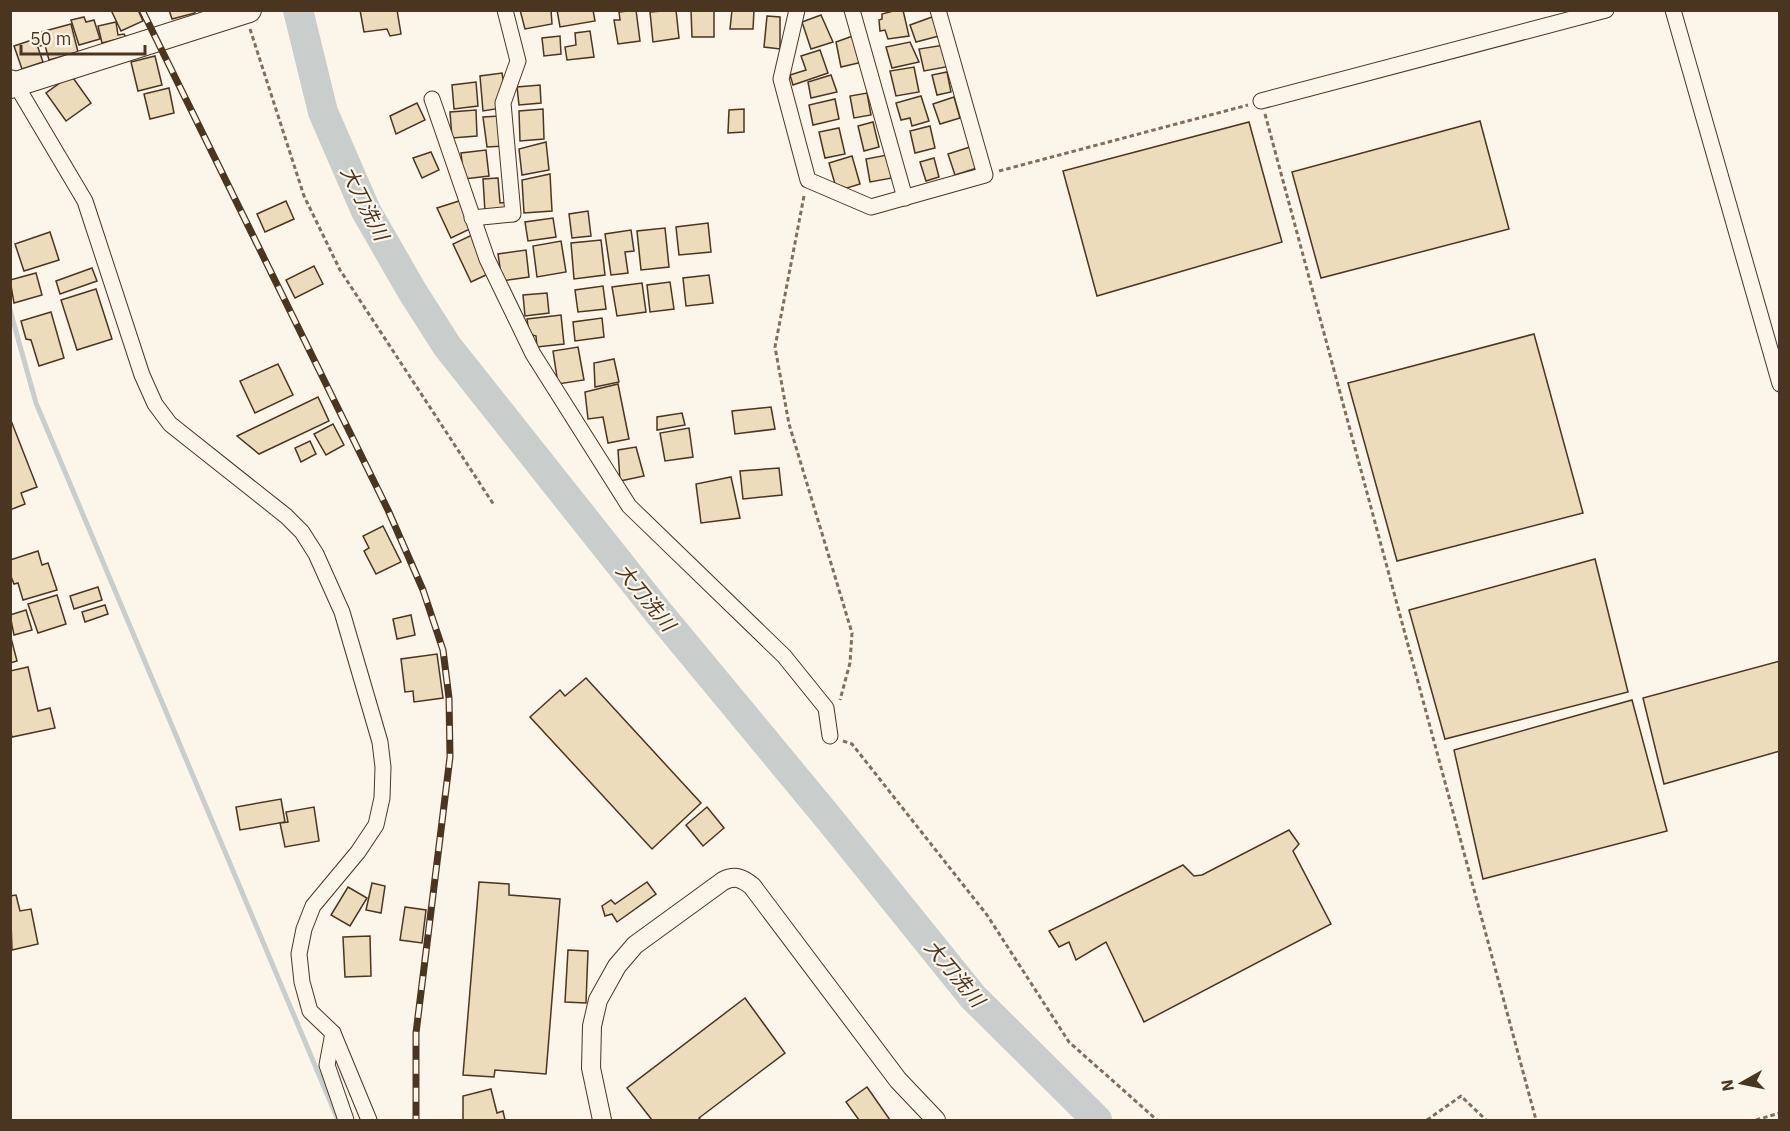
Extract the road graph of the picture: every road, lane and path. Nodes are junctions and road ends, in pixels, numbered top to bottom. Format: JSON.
{"nodes":[{"id":1,"x":505,"y":10,"type":"edge"},
{"id":2,"x":797,"y":10,"type":"edge"},
{"id":3,"x":852,"y":10,"type":"edge"},
{"id":4,"x":938,"y":10,"type":"edge"},
{"id":5,"x":1606,"y":10,"type":"edge"},
{"id":6,"x":1674,"y":10,"type":"edge"},
{"id":7,"x":246,"y":11,"type":"edge"},
{"id":8,"x":13,"y":82,"type":"edge"},
{"id":9,"x":432,"y":99,"type":"dead end"},
{"id":10,"x":1261,"y":101,"type":"junction"},
{"id":11,"x":985,"y":175,"type":"junction"},
{"id":12,"x":808,"y":180,"type":"junction"},
{"id":13,"x":905,"y":198,"type":"junction"},
{"id":14,"x":472,"y":218,"type":"junction"},
{"id":15,"x":1779,"y":384,"type":"edge"},
{"id":16,"x":494,"y":505,"type":"dead end"},
{"id":17,"x":838,"y":705,"type":"dead end"},
{"id":18,"x":830,"y":736,"type":"joint"},
{"id":19,"x":333,"y":1033,"type":"junction"},
{"id":20,"x":1779,"y":1113,"type":"edge"},
{"id":21,"x":346,"y":1120,"type":"edge"},
{"id":22,"x":369,"y":1120,"type":"edge"},
{"id":23,"x":602,"y":1120,"type":"edge"},
{"id":24,"x":936,"y":1120,"type":"edge"},
{"id":25,"x":1157,"y":1120,"type":"edge"},
{"id":26,"x":1426,"y":1120,"type":"edge"},
{"id":27,"x":1486,"y":1120,"type":"edge"},
{"id":28,"x":1536,"y":1120,"type":"edge"},
{"id":29,"x":1756,"y":1120,"type":"edge"}],
"edges":[{"from":1,"to":14,"type":"street"},
{"from":2,"to":12,"type":"street"},
{"from":3,"to":13,"type":"street"},
{"from":4,"to":11,"type":"street"},
{"from":5,"to":10,"type":"street"},
{"from":6,"to":15,"type":"street"},
{"from":7,"to":8,"type":"main road"},
{"from":7,"to":16,"type":"path"},
{"from":8,"to":19,"type":"street"},
{"from":9,"to":14,"type":"street"},
{"from":10,"to":11,"type":"path"},
{"from":10,"to":28,"type":"path"},
{"from":11,"to":13,"type":"street"},
{"from":12,"to":13,"type":"street"},
{"from":12,"to":17,"type":"path"},
{"from":14,"to":18,"type":"street"},
{"from":18,"to":25,"type":"path"},
{"from":19,"to":21,"type":"street"},
{"from":19,"to":22,"type":"street"},
{"from":20,"to":29,"type":"path"},
{"from":23,"to":24,"type":"street"},
{"from":26,"to":27,"type":"path"}]}
